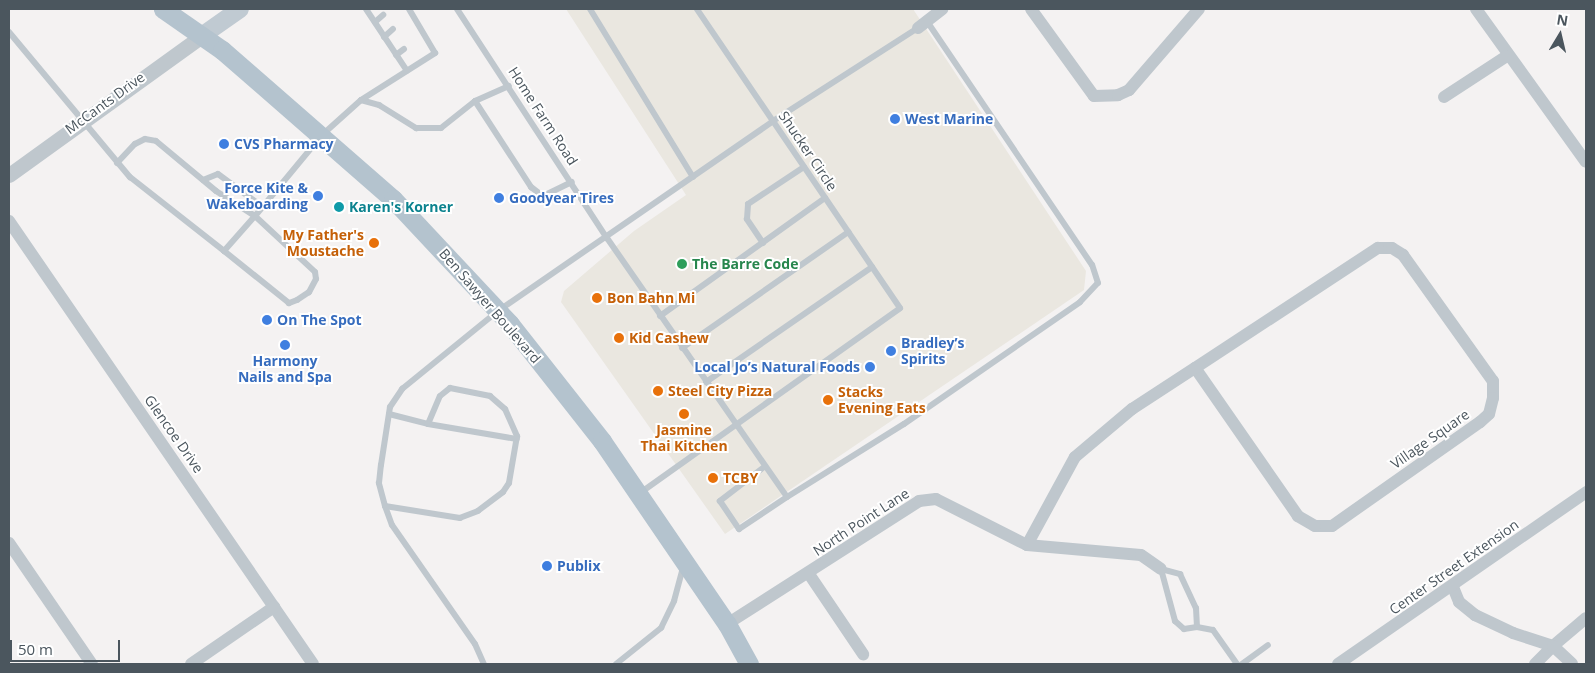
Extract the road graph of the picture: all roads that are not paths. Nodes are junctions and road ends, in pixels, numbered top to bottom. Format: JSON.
{"nodes":[{"id":1,"x":163,"y":9,"type":"edge"},
{"id":2,"x":240,"y":9,"type":"edge"},
{"id":3,"x":366,"y":9,"type":"edge"},
{"id":4,"x":457,"y":9,"type":"edge"},
{"id":5,"x":590,"y":9,"type":"edge"},
{"id":6,"x":696,"y":9,"type":"edge"},
{"id":7,"x":942,"y":9,"type":"edge"},
{"id":8,"x":1031,"y":9,"type":"edge"},
{"id":9,"x":1200,"y":9,"type":"edge"},
{"id":10,"x":1476,"y":9,"type":"edge"},
{"id":11,"x":410,"y":14,"type":"edge"},
{"id":12,"x":383,"y":15,"type":"dead end"},
{"id":13,"x":375,"y":22,"type":"junction"},
{"id":14,"x":922,"y":24,"type":"junction"},
{"id":15,"x":393,"y":29,"type":"dead end"},
{"id":16,"x":9,"y":32,"type":"edge"},
{"id":17,"x":203,"y":35,"type":"junction"},
{"id":18,"x":384,"y":36,"type":"junction"},
{"id":19,"x":404,"y":48,"type":"dead end"},
{"id":20,"x":396,"y":55,"type":"junction"},
{"id":21,"x":1507,"y":56,"type":"junction"},
{"id":22,"x":407,"y":71,"type":"junction"},
{"id":23,"x":509,"y":86,"type":"junction"},
{"id":24,"x":1444,"y":97,"type":"dead end"},
{"id":25,"x":361,"y":100,"type":"junction"},
{"id":26,"x":474,"y":101,"type":"junction"},
{"id":27,"x":81,"y":120,"type":"junction"},
{"id":28,"x":773,"y":121,"type":"junction"},
{"id":29,"x":322,"y":135,"type":"junction"},
{"id":30,"x":1586,"y":162,"type":"edge"},
{"id":31,"x":117,"y":163,"type":"junction"},
{"id":32,"x":804,"y":167,"type":"junction"},
{"id":33,"x":9,"y":175,"type":"edge"},
{"id":34,"x":693,"y":177,"type":"junction"},
{"id":35,"x":203,"y":180,"type":"junction"},
{"id":36,"x":572,"y":182,"type":"junction"},
{"id":37,"x":825,"y":198,"type":"junction"},
{"id":38,"x":263,"y":207,"type":"junction"},
{"id":39,"x":256,"y":216,"type":"junction"},
{"id":40,"x":9,"y":221,"type":"edge"},
{"id":41,"x":848,"y":232,"type":"junction"},
{"id":42,"x":607,"y":238,"type":"junction"},
{"id":43,"x":763,"y":243,"type":"junction"},
{"id":44,"x":224,"y":252,"type":"junction"},
{"id":45,"x":872,"y":267,"type":"junction"},
{"id":46,"x":498,"y":311,"type":"junction"},
{"id":47,"x":660,"y":316,"type":"junction"},
{"id":48,"x":682,"y":348,"type":"junction"},
{"id":49,"x":1195,"y":368,"type":"junction"},
{"id":50,"x":706,"y":382,"type":"junction"},
{"id":51,"x":389,"y":414,"type":"junction"},
{"id":52,"x":428,"y":424,"type":"junction"},
{"id":53,"x":735,"y":425,"type":"junction"},
{"id":54,"x":517,"y":439,"type":"junction"},
{"id":55,"x":764,"y":467,"type":"junction"},
{"id":56,"x":1586,"y":492,"type":"edge"},
{"id":57,"x":638,"y":494,"type":"junction"},
{"id":58,"x":787,"y":497,"type":"junction"},
{"id":59,"x":385,"y":506,"type":"junction"},
{"id":60,"x":9,"y":543,"type":"edge"},
{"id":61,"x":1027,"y":545,"type":"junction"},
{"id":62,"x":685,"y":562,"type":"junction"},
{"id":63,"x":1161,"y":569,"type":"junction"},
{"id":64,"x":809,"y":574,"type":"junction"},
{"id":65,"x":1453,"y":587,"type":"junction"},
{"id":66,"x":274,"y":607,"type":"junction"},
{"id":67,"x":1586,"y":618,"type":"edge"},
{"id":68,"x":727,"y":624,"type":"junction"},
{"id":69,"x":1196,"y":626,"type":"junction"},
{"id":70,"x":1268,"y":645,"type":"dead end"},
{"id":71,"x":1553,"y":646,"type":"junction"},
{"id":72,"x":863,"y":654,"type":"dead end"},
{"id":73,"x":92,"y":664,"type":"edge"},
{"id":74,"x":191,"y":664,"type":"edge"},
{"id":75,"x":313,"y":664,"type":"edge"},
{"id":76,"x":484,"y":664,"type":"edge"},
{"id":77,"x":616,"y":664,"type":"edge"},
{"id":78,"x":749,"y":664,"type":"edge"},
{"id":79,"x":1237,"y":664,"type":"edge"},
{"id":80,"x":1242,"y":664,"type":"edge"},
{"id":81,"x":1338,"y":664,"type":"edge"},
{"id":82,"x":1535,"y":664,"type":"edge"},
{"id":83,"x":1572,"y":664,"type":"edge"}],
"edges":[{"from":1,"to":17,"type":"main road","name":"Ben Sawyer Boulevard"},
{"from":2,"to":17,"type":"main road"},
{"from":3,"to":13,"type":"lane"},
{"from":4,"to":23,"type":"lane","name":"Home Farm Road"},
{"from":5,"to":34,"type":"lane"},
{"from":6,"to":28,"type":"lane","name":"Shucker Circle"},
{"from":7,"to":14,"type":"street"},
{"from":8,"to":9,"type":"street"},
{"from":10,"to":21,"type":"street"},
{"from":11,"to":22,"type":"lane"},
{"from":12,"to":13,"type":"lane"},
{"from":13,"to":18,"type":"lane"},
{"from":14,"to":28,"type":"lane"},
{"from":14,"to":58,"type":"lane"},
{"from":15,"to":18,"type":"lane"},
{"from":16,"to":27,"type":"lane"},
{"from":17,"to":27,"type":"street","name":"McCants Drive"},
{"from":17,"to":29,"type":"main road","name":"Ben Sawyer Boulevard"},
{"from":18,"to":20,"type":"lane"},
{"from":19,"to":20,"type":"lane"},
{"from":20,"to":22,"type":"lane"},
{"from":21,"to":24,"type":"street"},
{"from":21,"to":30,"type":"street"},
{"from":22,"to":25,"type":"lane"},
{"from":23,"to":26,"type":"lane"},
{"from":23,"to":36,"type":"lane","name":"Home Farm Road"},
{"from":25,"to":26,"type":"lane"},
{"from":25,"to":29,"type":"lane"},
{"from":26,"to":36,"type":"lane"},
{"from":27,"to":31,"type":"lane"},
{"from":27,"to":33,"type":"street","name":"McCants Drive"},
{"from":28,"to":32,"type":"lane","name":"Shucker Circle"},
{"from":28,"to":34,"type":"lane"},
{"from":29,"to":38,"type":"lane"},
{"from":29,"to":46,"type":"main road","name":"Ben Sawyer Boulevard"},
{"from":31,"to":35,"type":"lane"},
{"from":31,"to":44,"type":"lane"},
{"from":32,"to":37,"type":"lane","name":"Shucker Circle"},
{"from":32,"to":43,"type":"lane"},
{"from":34,"to":42,"type":"lane"},
{"from":35,"to":38,"type":"lane"},
{"from":35,"to":39,"type":"lane"},
{"from":36,"to":42,"type":"lane","name":"Home Farm Road"},
{"from":37,"to":41,"type":"lane","name":"Shucker Circle"},
{"from":37,"to":43,"type":"lane"},
{"from":38,"to":39,"type":"lane"},
{"from":39,"to":44,"type":"lane"},
{"from":39,"to":44,"type":"lane"},
{"from":40,"to":66,"type":"street","name":"Glencoe Drive"},
{"from":41,"to":45,"type":"lane","name":"Shucker Circle"},
{"from":41,"to":48,"type":"lane"},
{"from":42,"to":46,"type":"lane"},
{"from":42,"to":47,"type":"lane","name":"Home Farm Road"},
{"from":43,"to":47,"type":"lane"},
{"from":45,"to":50,"type":"lane"},
{"from":45,"to":53,"type":"lane","name":"Shucker Circle"},
{"from":46,"to":51,"type":"lane"},
{"from":46,"to":57,"type":"main road","name":"Ben Sawyer Boulevard"},
{"from":47,"to":48,"type":"lane","name":"Home Farm Road"},
{"from":48,"to":50,"type":"lane","name":"Home Farm Road"},
{"from":49,"to":49,"type":"street","name":"Village Square"},
{"from":49,"to":61,"type":"street","name":"Village Square"},
{"from":50,"to":53,"type":"lane","name":"Home Farm Road"},
{"from":51,"to":52,"type":"lane"},
{"from":51,"to":59,"type":"lane"},
{"from":52,"to":54,"type":"lane"},
{"from":52,"to":54,"type":"lane"},
{"from":53,"to":55,"type":"lane","name":"Home Farm Road"},
{"from":53,"to":57,"type":"lane"},
{"from":54,"to":59,"type":"lane"},
{"from":55,"to":58,"type":"lane","name":"Home Farm Road"},
{"from":55,"to":58,"type":"lane"},
{"from":56,"to":65,"type":"street","name":"Center Street Extension"},
{"from":57,"to":62,"type":"main road","name":"Ben Sawyer Boulevard"},
{"from":59,"to":76,"type":"lane"},
{"from":60,"to":73,"type":"street"},
{"from":61,"to":63,"type":"street","name":"North Point Lane"},
{"from":61,"to":64,"type":"street","name":"North Point Lane"},
{"from":62,"to":68,"type":"main road","name":"Ben Sawyer Boulevard"},
{"from":62,"to":77,"type":"lane"},
{"from":63,"to":69,"type":"lane"},
{"from":63,"to":69,"type":"lane"},
{"from":64,"to":68,"type":"street","name":"North Point Lane"},
{"from":64,"to":72,"type":"street"},
{"from":65,"to":71,"type":"street"},
{"from":65,"to":81,"type":"street","name":"Center Street Extension"},
{"from":66,"to":74,"type":"street"},
{"from":66,"to":75,"type":"street","name":"Glencoe Drive"},
{"from":67,"to":71,"type":"street"},
{"from":68,"to":78,"type":"main road","name":"Ben Sawyer Boulevard"},
{"from":69,"to":79,"type":"lane"},
{"from":70,"to":80,"type":"lane"},
{"from":71,"to":82,"type":"street"},
{"from":71,"to":83,"type":"street"}]}
